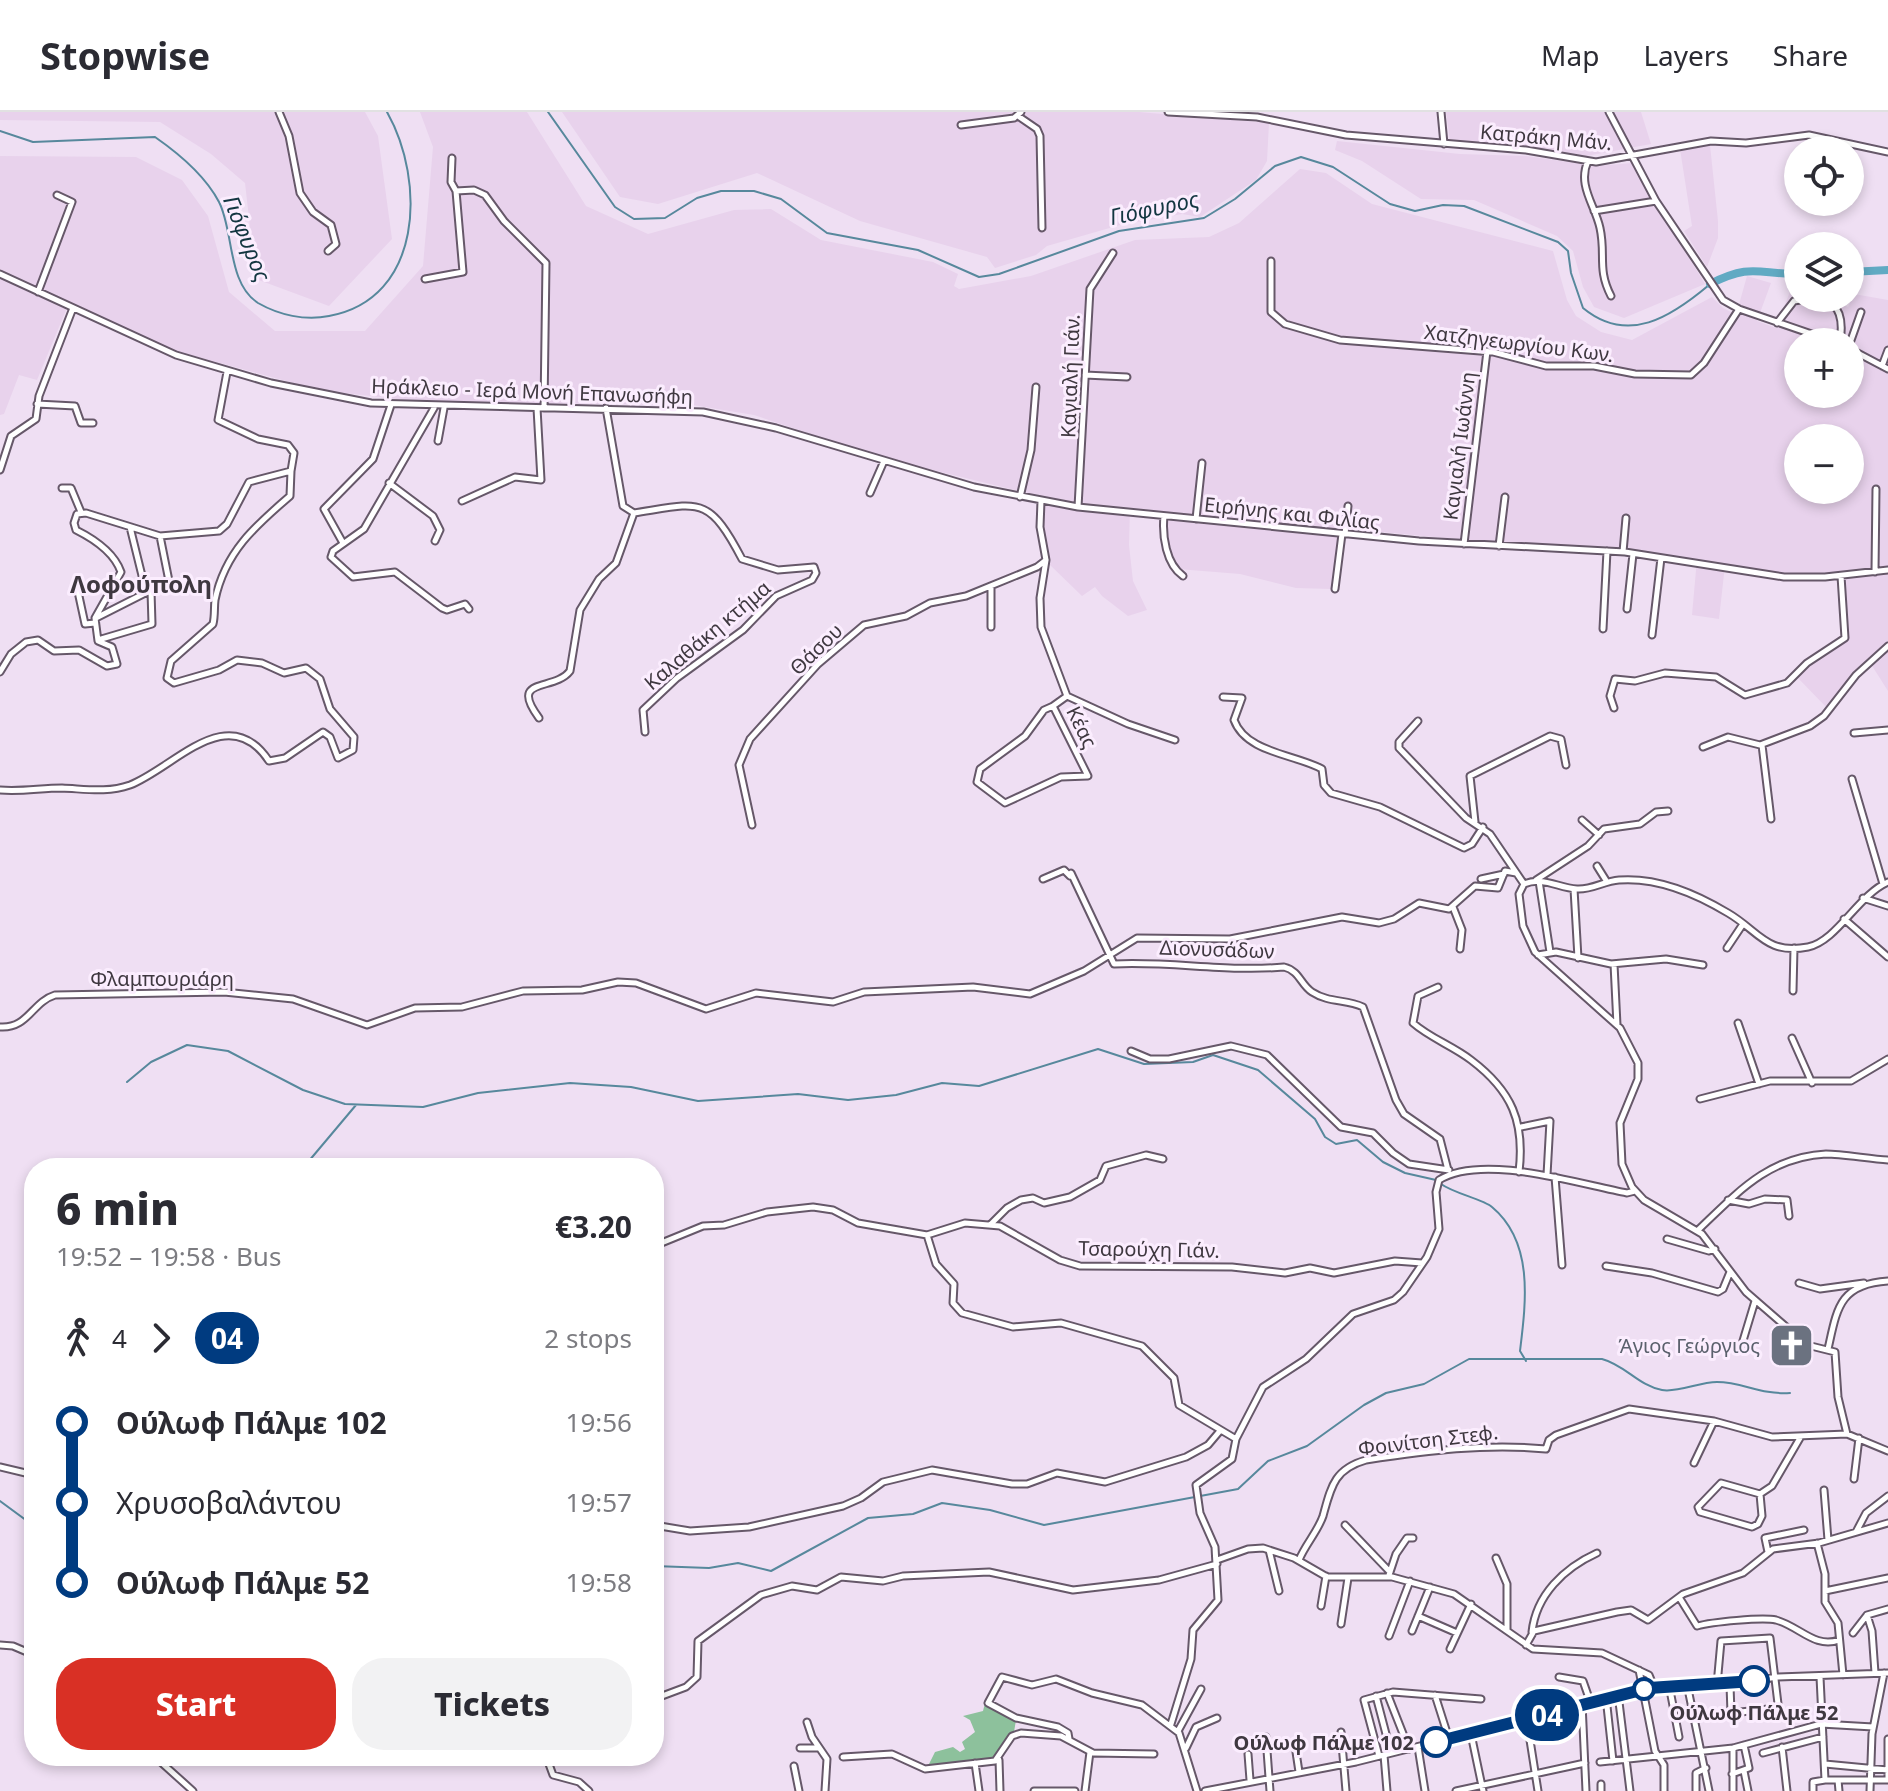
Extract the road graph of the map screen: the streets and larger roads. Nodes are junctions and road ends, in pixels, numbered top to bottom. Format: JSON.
{"nodes":[{"id":1,"x":279,"y":112,"type":"edge"},
{"id":2,"x":1168,"y":112,"type":"edge"},
{"id":3,"x":1441,"y":112,"type":"edge"},
{"id":4,"x":1609,"y":112,"type":"edge"},
{"id":5,"x":1020,"y":114,"type":"edge"},
{"id":6,"x":961,"y":125,"type":"dead end"},
{"id":7,"x":1444,"y":144,"type":"junction"},
{"id":8,"x":1888,"y":152,"type":"edge"},
{"id":9,"x":1635,"y":156,"type":"junction"},
{"id":10,"x":452,"y":158,"type":"dead end"},
{"id":11,"x":1588,"y":161,"type":"junction"},
{"id":12,"x":456,"y":191,"type":"junction"},
{"id":13,"x":57,"y":195,"type":"dead end"},
{"id":14,"x":1656,"y":201,"type":"junction"},
{"id":15,"x":1594,"y":211,"type":"junction"},
{"id":16,"x":1042,"y":228,"type":"dead end"},
{"id":17,"x":328,"y":251,"type":"dead end"},
{"id":18,"x":1113,"y":253,"type":"dead end"},
{"id":19,"x":1271,"y":261,"type":"dead end"},
{"id":20,"x":0,"y":274,"type":"edge"},
{"id":21,"x":425,"y":279,"type":"dead end"},
{"id":22,"x":38,"y":292,"type":"junction"},
{"id":23,"x":1611,"y":296,"type":"dead end"},
{"id":24,"x":73,"y":308,"type":"junction"},
{"id":25,"x":1739,"y":309,"type":"junction"},
{"id":26,"x":1861,"y":312,"type":"dead end"},
{"id":27,"x":1777,"y":323,"type":"junction"},
{"id":28,"x":1793,"y":328,"type":"edge"},
{"id":29,"x":1842,"y":328,"type":"edge"},
{"id":30,"x":1856,"y":328,"type":"edge"},
{"id":31,"x":1888,"y":350,"type":"edge"},
{"id":32,"x":1487,"y":351,"type":"junction"},
{"id":33,"x":1864,"y":355,"type":"edge"},
{"id":34,"x":1885,"y":368,"type":"edge"},
{"id":35,"x":227,"y":372,"type":"junction"},
{"id":36,"x":1085,"y":375,"type":"junction"},
{"id":37,"x":1127,"y":377,"type":"dead end"},
{"id":38,"x":1036,"y":387,"type":"dead end"},
{"id":39,"x":37,"y":404,"type":"junction"},
{"id":40,"x":391,"y":405,"type":"junction"},
{"id":41,"x":435,"y":407,"type":"junction"},
{"id":42,"x":444,"y":408,"type":"junction"},
{"id":43,"x":540,"y":408,"type":"junction"},
{"id":44,"x":606,"y":408,"type":"junction"},
{"id":45,"x":703,"y":412,"type":"joint"},
{"id":46,"x":93,"y":423,"type":"dead end"},
{"id":47,"x":438,"y":441,"type":"dead end"},
{"id":48,"x":884,"y":461,"type":"junction"},
{"id":49,"x":1202,"y":463,"type":"dead end"},
{"id":50,"x":0,"y":470,"type":"edge"},
{"id":51,"x":291,"y":471,"type":"junction"},
{"id":52,"x":389,"y":483,"type":"junction"},
{"id":53,"x":62,"y":488,"type":"dead end"},
{"id":54,"x":1876,"y":489,"type":"dead end"},
{"id":55,"x":870,"y":493,"type":"dead end"},
{"id":56,"x":1020,"y":497,"type":"junction"},
{"id":57,"x":1505,"y":497,"type":"dead end"},
{"id":58,"x":462,"y":501,"type":"dead end"},
{"id":59,"x":1041,"y":501,"type":"junction"},
{"id":60,"x":1348,"y":506,"type":"dead end"},
{"id":61,"x":1078,"y":507,"type":"junction"},
{"id":62,"x":81,"y":512,"type":"junction"},
{"id":63,"x":634,"y":513,"type":"junction"},
{"id":64,"x":1164,"y":516,"type":"junction"},
{"id":65,"x":1626,"y":518,"type":"dead end"},
{"id":66,"x":1196,"y":519,"type":"junction"},
{"id":67,"x":130,"y":527,"type":"junction"},
{"id":68,"x":1344,"y":534,"type":"junction"},
{"id":69,"x":160,"y":536,"type":"junction"},
{"id":70,"x":435,"y":541,"type":"dead end"},
{"id":71,"x":343,"y":543,"type":"junction"},
{"id":72,"x":1464,"y":544,"type":"junction"},
{"id":73,"x":1499,"y":546,"type":"junction"},
{"id":74,"x":1607,"y":551,"type":"junction"},
{"id":75,"x":1623,"y":552,"type":"junction"},
{"id":76,"x":1633,"y":553,"type":"junction"},
{"id":77,"x":1661,"y":558,"type":"junction"},
{"id":78,"x":1046,"y":560,"type":"junction"},
{"id":79,"x":1888,"y":570,"type":"edge"},
{"id":80,"x":1875,"y":572,"type":"junction"},
{"id":81,"x":1183,"y":576,"type":"dead end"},
{"id":82,"x":1841,"y":576,"type":"junction"},
{"id":83,"x":991,"y":586,"type":"junction"},
{"id":84,"x":77,"y":587,"type":"dead end"},
{"id":85,"x":1335,"y":589,"type":"dead end"},
{"id":86,"x":148,"y":591,"type":"junction"},
{"id":87,"x":469,"y":609,"type":"dead end"},
{"id":88,"x":1627,"y":609,"type":"dead end"},
{"id":89,"x":95,"y":620,"type":"junction"},
{"id":90,"x":991,"y":627,"type":"dead end"},
{"id":91,"x":1603,"y":629,"type":"dead end"},
{"id":92,"x":1652,"y":635,"type":"dead end"},
{"id":93,"x":98,"y":641,"type":"junction"},
{"id":94,"x":1887,"y":648,"type":"edge"},
{"id":95,"x":0,"y":672,"type":"edge"},
{"id":96,"x":1067,"y":696,"type":"junction"},
{"id":97,"x":1223,"y":697,"type":"dead end"},
{"id":98,"x":1053,"y":706,"type":"junction"},
{"id":99,"x":1614,"y":708,"type":"dead end"},
{"id":100,"x":539,"y":718,"type":"dead end"},
{"id":101,"x":1418,"y":721,"type":"dead end"},
{"id":102,"x":1888,"y":730,"type":"edge"},
{"id":103,"x":645,"y":732,"type":"dead end"},
{"id":104,"x":1854,"y":733,"type":"dead end"},
{"id":105,"x":1175,"y":740,"type":"dead end"},
{"id":106,"x":1762,"y":745,"type":"junction"},
{"id":107,"x":1703,"y":747,"type":"dead end"},
{"id":108,"x":1566,"y":765,"type":"dead end"},
{"id":109,"x":1852,"y":779,"type":"dead end"},
{"id":110,"x":0,"y":790,"type":"edge"},
{"id":111,"x":1668,"y":811,"type":"dead end"},
{"id":112,"x":1771,"y":819,"type":"dead end"},
{"id":113,"x":1582,"y":820,"type":"dead end"},
{"id":114,"x":1475,"y":822,"type":"junction"},
{"id":115,"x":752,"y":825,"type":"dead end"},
{"id":116,"x":1483,"y":827,"type":"junction"},
{"id":117,"x":1599,"y":835,"type":"junction"},
{"id":118,"x":1597,"y":866,"type":"dead end"},
{"id":119,"x":1516,"y":873,"type":"junction"},
{"id":120,"x":1504,"y":874,"type":"junction"},
{"id":121,"x":1043,"y":879,"type":"dead end"},
{"id":122,"x":1481,"y":879,"type":"dead end"},
{"id":123,"x":1538,"y":881,"type":"junction"},
{"id":124,"x":1607,"y":882,"type":"junction"},
{"id":125,"x":1886,"y":883,"type":"edge"},
{"id":126,"x":1524,"y":884,"type":"junction"},
{"id":127,"x":1574,"y":889,"type":"junction"},
{"id":128,"x":1863,"y":898,"type":"junction"},
{"id":129,"x":1888,"y":906,"type":"edge"},
{"id":130,"x":1453,"y":907,"type":"junction"},
{"id":131,"x":1844,"y":919,"type":"junction"},
{"id":132,"x":1743,"y":924,"type":"junction"},
{"id":133,"x":1727,"y":948,"type":"dead end"},
{"id":134,"x":1794,"y":948,"type":"junction"},
{"id":135,"x":1460,"y":949,"type":"dead end"},
{"id":136,"x":1550,"y":952,"type":"junction"},
{"id":137,"x":1538,"y":955,"type":"junction"},
{"id":138,"x":1108,"y":956,"type":"junction"},
{"id":139,"x":1888,"y":957,"type":"edge"},
{"id":140,"x":1578,"y":958,"type":"junction"},
{"id":141,"x":1614,"y":964,"type":"junction"},
{"id":142,"x":1703,"y":965,"type":"dead end"},
{"id":143,"x":1438,"y":987,"type":"dead end"},
{"id":144,"x":1793,"y":991,"type":"dead end"},
{"id":145,"x":1738,"y":1023,"type":"dead end"},
{"id":146,"x":1617,"y":1025,"type":"junction"},
{"id":147,"x":0,"y":1027,"type":"edge"},
{"id":148,"x":1792,"y":1038,"type":"dead end"},
{"id":149,"x":1131,"y":1051,"type":"dead end"},
{"id":150,"x":1888,"y":1059,"type":"edge"},
{"id":151,"x":1812,"y":1083,"type":"junction"},
{"id":152,"x":1759,"y":1084,"type":"junction"},
{"id":153,"x":1700,"y":1099,"type":"dead end"},
{"id":154,"x":1521,"y":1127,"type":"junction"},
{"id":155,"x":1163,"y":1159,"type":"dead end"},
{"id":156,"x":1888,"y":1160,"type":"edge"},
{"id":157,"x":1448,"y":1170,"type":"junction"},
{"id":158,"x":1458,"y":1171,"type":"junction"},
{"id":159,"x":1519,"y":1172,"type":"junction"},
{"id":160,"x":1547,"y":1175,"type":"junction"},
{"id":161,"x":1555,"y":1177,"type":"junction"},
{"id":162,"x":1635,"y":1191,"type":"junction"},
{"id":163,"x":1728,"y":1200,"type":"junction"},
{"id":164,"x":1789,"y":1216,"type":"dead end"},
{"id":165,"x":990,"y":1225,"type":"junction"},
{"id":166,"x":1697,"y":1231,"type":"junction"},
{"id":167,"x":927,"y":1235,"type":"junction"},
{"id":168,"x":1667,"y":1239,"type":"dead end"},
{"id":169,"x":664,"y":1242,"type":"edge"},
{"id":170,"x":1715,"y":1249,"type":"junction"},
{"id":171,"x":1423,"y":1262,"type":"junction"},
{"id":172,"x":1562,"y":1265,"type":"dead end"},
{"id":173,"x":1606,"y":1266,"type":"dead end"},
{"id":174,"x":1730,"y":1271,"type":"junction"},
{"id":175,"x":1888,"y":1281,"type":"edge"},
{"id":176,"x":1799,"y":1283,"type":"dead end"},
{"id":177,"x":1869,"y":1284,"type":"junction"},
{"id":178,"x":1755,"y":1301,"type":"junction"},
{"id":179,"x":1742,"y":1344,"type":"dead end"},
{"id":180,"x":1828,"y":1349,"type":"junction"},
{"id":181,"x":1714,"y":1421,"type":"junction"},
{"id":182,"x":1219,"y":1432,"type":"junction"},
{"id":183,"x":1847,"y":1434,"type":"junction"},
{"id":184,"x":1800,"y":1438,"type":"junction"},
{"id":185,"x":1859,"y":1438,"type":"junction"},
{"id":186,"x":1236,"y":1439,"type":"junction"},
{"id":187,"x":1888,"y":1451,"type":"edge"},
{"id":188,"x":1694,"y":1463,"type":"dead end"},
{"id":189,"x":0,"y":1467,"type":"edge"},
{"id":190,"x":24,"y":1473,"type":"edge"},
{"id":191,"x":1854,"y":1479,"type":"dead end"},
{"id":192,"x":1824,"y":1490,"type":"dead end"},
{"id":193,"x":1760,"y":1494,"type":"junction"},
{"id":194,"x":1888,"y":1496,"type":"edge"},
{"id":195,"x":1888,"y":1523,"type":"edge"},
{"id":196,"x":1345,"y":1525,"type":"dead end"},
{"id":197,"x":664,"y":1527,"type":"edge"},
{"id":198,"x":1804,"y":1530,"type":"dead end"},
{"id":199,"x":1856,"y":1532,"type":"junction"},
{"id":200,"x":1413,"y":1538,"type":"dead end"},
{"id":201,"x":1828,"y":1540,"type":"junction"},
{"id":202,"x":1817,"y":1543,"type":"junction"},
{"id":203,"x":1269,"y":1549,"type":"junction"},
{"id":204,"x":1768,"y":1552,"type":"junction"},
{"id":205,"x":1597,"y":1553,"type":"dead end"},
{"id":206,"x":1496,"y":1558,"type":"dead end"},
{"id":207,"x":1299,"y":1560,"type":"junction"},
{"id":208,"x":1217,"y":1562,"type":"junction"},
{"id":209,"x":1389,"y":1574,"type":"junction"},
{"id":210,"x":1326,"y":1576,"type":"junction"},
{"id":211,"x":1348,"y":1578,"type":"junction"},
{"id":212,"x":1888,"y":1578,"type":"edge"},
{"id":213,"x":1410,"y":1581,"type":"junction"},
{"id":214,"x":1430,"y":1587,"type":"junction"},
{"id":215,"x":1279,"y":1591,"type":"dead end"},
{"id":216,"x":1825,"y":1591,"type":"junction"},
{"id":217,"x":1679,"y":1597,"type":"junction"},
{"id":218,"x":1471,"y":1604,"type":"junction"},
{"id":219,"x":1321,"y":1606,"type":"dead end"},
{"id":220,"x":1888,"y":1609,"type":"edge"},
{"id":221,"x":1867,"y":1615,"type":"junction"},
{"id":222,"x":1418,"y":1616,"type":"junction"},
{"id":223,"x":1341,"y":1624,"type":"dead end"},
{"id":224,"x":1872,"y":1626,"type":"junction"},
{"id":225,"x":1412,"y":1631,"type":"dead end"},
{"id":226,"x":1507,"y":1631,"type":"junction"},
{"id":227,"x":1532,"y":1632,"type":"junction"},
{"id":228,"x":1457,"y":1633,"type":"junction"},
{"id":229,"x":1389,"y":1636,"type":"dead end"},
{"id":230,"x":1839,"y":1640,"type":"junction"},
{"id":231,"x":0,"y":1645,"type":"edge"},
{"id":232,"x":1526,"y":1645,"type":"junction"},
{"id":233,"x":1450,"y":1649,"type":"dead end"},
{"id":234,"x":24,"y":1651,"type":"edge"},
{"id":235,"x":1639,"y":1670,"type":"junction"},
{"id":236,"x":1875,"y":1673,"type":"junction"},
{"id":237,"x":1886,"y":1673,"type":"edge"},
{"id":238,"x":1843,"y":1675,"type":"junction"},
{"id":239,"x":1559,"y":1677,"type":"dead end"},
{"id":240,"x":1777,"y":1677,"type":"junction"},
{"id":241,"x":1820,"y":1677,"type":"junction"},
{"id":242,"x":1687,"y":1684,"type":"junction"},
{"id":243,"x":1669,"y":1685,"type":"junction"},
{"id":244,"x":1717,"y":1685,"type":"junction"},
{"id":245,"x":1730,"y":1685,"type":"junction"},
{"id":246,"x":1654,"y":1687,"type":"junction"},
{"id":247,"x":1201,"y":1689,"type":"dead end"},
{"id":248,"x":1644,"y":1689,"type":"junction"},
{"id":249,"x":1387,"y":1693,"type":"junction"},
{"id":250,"x":1618,"y":1694,"type":"junction"},
{"id":251,"x":664,"y":1695,"type":"edge"},
{"id":252,"x":1435,"y":1695,"type":"junction"},
{"id":253,"x":1376,"y":1696,"type":"junction"},
{"id":254,"x":1606,"y":1697,"type":"junction"},
{"id":255,"x":1481,"y":1699,"type":"dead end"},
{"id":256,"x":1590,"y":1701,"type":"junction"},
{"id":257,"x":1582,"y":1703,"type":"junction"},
{"id":258,"x":1217,"y":1718,"type":"dead end"},
{"id":259,"x":1527,"y":1721,"type":"junction"},
{"id":260,"x":807,"y":1722,"type":"dead end"},
{"id":261,"x":1171,"y":1724,"type":"junction"},
{"id":262,"x":1821,"y":1724,"type":"junction"},
{"id":263,"x":1873,"y":1727,"type":"junction"},
{"id":264,"x":1178,"y":1731,"type":"junction"},
{"id":265,"x":1341,"y":1732,"type":"dead end"},
{"id":266,"x":1471,"y":1734,"type":"junction"},
{"id":267,"x":1266,"y":1737,"type":"dead end"},
{"id":268,"x":1679,"y":1737,"type":"dead end"},
{"id":269,"x":1823,"y":1737,"type":"junction"},
{"id":270,"x":1069,"y":1739,"type":"junction"},
{"id":271,"x":1449,"y":1739,"type":"junction"},
{"id":272,"x":1888,"y":1739,"type":"edge"},
{"id":273,"x":1744,"y":1745,"type":"junction"},
{"id":274,"x":1418,"y":1747,"type":"junction"},
{"id":275,"x":1782,"y":1747,"type":"junction"},
{"id":276,"x":800,"y":1748,"type":"dead end"},
{"id":277,"x":819,"y":1748,"type":"junction"},
{"id":278,"x":1186,"y":1748,"type":"junction"},
{"id":279,"x":1733,"y":1748,"type":"junction"},
{"id":280,"x":1409,"y":1749,"type":"junction"},
{"id":281,"x":1699,"y":1751,"type":"junction"},
{"id":282,"x":1090,"y":1752,"type":"junction"},
{"id":283,"x":1296,"y":1752,"type":"dead end"},
{"id":284,"x":1391,"y":1753,"type":"junction"},
{"id":285,"x":1763,"y":1753,"type":"dead end"},
{"id":286,"x":1154,"y":1754,"type":"dead end"},
{"id":287,"x":1248,"y":1754,"type":"dead end"},
{"id":288,"x":1381,"y":1755,"type":"junction"},
{"id":289,"x":843,"y":1757,"type":"dead end"},
{"id":290,"x":1661,"y":1757,"type":"junction"},
{"id":291,"x":999,"y":1759,"type":"junction"},
{"id":292,"x":1628,"y":1759,"type":"junction"},
{"id":293,"x":1613,"y":1761,"type":"junction"},
{"id":294,"x":1600,"y":1762,"type":"dead end"},
{"id":295,"x":975,"y":1763,"type":"junction"},
{"id":296,"x":1585,"y":1763,"type":"junction"},
{"id":297,"x":1345,"y":1764,"type":"junction"},
{"id":298,"x":1825,"y":1764,"type":"junction"},
{"id":299,"x":165,"y":1766,"type":"edge"},
{"id":300,"x":550,"y":1766,"type":"edge"},
{"id":301,"x":794,"y":1766,"type":"dead end"},
{"id":302,"x":1706,"y":1768,"type":"junction"},
{"id":303,"x":1870,"y":1769,"type":"junction"},
{"id":304,"x":1887,"y":1770,"type":"edge"},
{"id":305,"x":1744,"y":1771,"type":"junction"},
{"id":306,"x":1299,"y":1772,"type":"junction"},
{"id":307,"x":1535,"y":1773,"type":"junction"},
{"id":308,"x":1732,"y":1774,"type":"junction"},
{"id":309,"x":1269,"y":1776,"type":"junction"},
{"id":310,"x":1869,"y":1779,"type":"junction"},
{"id":311,"x":1250,"y":1780,"type":"junction"},
{"id":312,"x":1825,"y":1780,"type":"junction"},
{"id":313,"x":1838,"y":1780,"type":"junction"},
{"id":314,"x":1888,"y":1780,"type":"edge"},
{"id":315,"x":1227,"y":1788,"type":"edge"},
{"id":316,"x":1482,"y":1788,"type":"edge"},
{"id":317,"x":193,"y":1791,"type":"edge"},
{"id":318,"x":589,"y":1791,"type":"edge"},
{"id":319,"x":799,"y":1791,"type":"edge"},
{"id":320,"x":825,"y":1791,"type":"edge"},
{"id":321,"x":979,"y":1791,"type":"edge"},
{"id":322,"x":1000,"y":1791,"type":"edge"},
{"id":323,"x":1034,"y":1791,"type":"edge"},
{"id":324,"x":1075,"y":1791,"type":"edge"},
{"id":325,"x":1085,"y":1791,"type":"edge"},
{"id":326,"x":1197,"y":1791,"type":"edge"},
{"id":327,"x":1205,"y":1791,"type":"edge"},
{"id":328,"x":1270,"y":1791,"type":"edge"},
{"id":329,"x":1346,"y":1791,"type":"edge"},
{"id":330,"x":1387,"y":1791,"type":"edge"},
{"id":331,"x":1425,"y":1791,"type":"edge"},
{"id":332,"x":1456,"y":1791,"type":"edge"},
{"id":333,"x":1538,"y":1791,"type":"edge"},
{"id":334,"x":1586,"y":1791,"type":"edge"},
{"id":335,"x":1630,"y":1791,"type":"edge"},
{"id":336,"x":1664,"y":1791,"type":"edge"},
{"id":337,"x":1696,"y":1791,"type":"edge"},
{"id":338,"x":1709,"y":1791,"type":"edge"},
{"id":339,"x":1733,"y":1791,"type":"edge"},
{"id":340,"x":1748,"y":1791,"type":"edge"},
{"id":341,"x":1787,"y":1791,"type":"edge"},
{"id":342,"x":1813,"y":1791,"type":"edge"},
{"id":343,"x":1839,"y":1791,"type":"edge"},
{"id":344,"x":1870,"y":1791,"type":"edge"}],
"edges":[{"from":1,"to":17,"type":"street"},
{"from":2,"to":7,"type":"street","name":"Κατράκη Μάν."},
{"from":3,"to":7,"type":"street"},
{"from":4,"to":9,"type":"street"},
{"from":5,"to":6,"type":"street"},
{"from":5,"to":16,"type":"street"},
{"from":7,"to":11,"type":"street","name":"Κατράκη Μάν."},
{"from":8,"to":9,"type":"street"},
{"from":9,"to":11,"type":"street","name":"Κατράκη Μάν."},
{"from":9,"to":14,"type":"street","name":"Κατράκη Μάν."},
{"from":10,"to":12,"type":"street"},
{"from":11,"to":15,"type":"street"},
{"from":12,"to":21,"type":"street"},
{"from":12,"to":43,"type":"street"},
{"from":13,"to":22,"type":"street"},
{"from":14,"to":15,"type":"street"},
{"from":14,"to":25,"type":"street","name":"Κατράκη Μάν."},
{"from":15,"to":23,"type":"street"},
{"from":18,"to":36,"type":"street","name":"Καγιαλή Γιάν."},
{"from":19,"to":32,"type":"street","name":"Χατζηγεωργίου Κων."},
{"from":20,"to":22,"type":"street","name":"Ηράκλειο - Ιερά Μονή Επανωσήφη"},
{"from":22,"to":24,"type":"street","name":"Ηράκλειο - Ιερά Μονή Επανωσήφη"},
{"from":24,"to":35,"type":"street","name":"Ηράκλειο - Ιερά Μονή Επανωσήφη"},
{"from":24,"to":39,"type":"street"},
{"from":25,"to":27,"type":"street","name":"Κατράκη Μάν."},
{"from":25,"to":32,"type":"street","name":"Χατζηγεωργίου Κων."},
{"from":26,"to":30,"type":"street"},
{"from":27,"to":28,"type":"street","name":"Κατράκη Μάν."},
{"from":27,"to":29,"type":"street"},
{"from":31,"to":34,"type":"street"},
{"from":32,"to":72,"type":"street","name":"Καγιαλή Ιωάννη"},
{"from":33,"to":34,"type":"street"},
{"from":35,"to":40,"type":"street","name":"Ηράκλειο - Ιερά Μονή Επανωσήφη"},
{"from":35,"to":51,"type":"street"},
{"from":36,"to":37,"type":"street"},
{"from":36,"to":61,"type":"street","name":"Καγιαλή Γιάν."},
{"from":38,"to":56,"type":"street"},
{"from":39,"to":46,"type":"street"},
{"from":39,"to":50,"type":"street"},
{"from":40,"to":41,"type":"street","name":"Ηράκλειο - Ιερά Μονή Επανωσήφη"},
{"from":40,"to":71,"type":"street"},
{"from":41,"to":42,"type":"street","name":"Ηράκλειο - Ιερά Μονή Επανωσήφη"},
{"from":41,"to":52,"type":"street"},
{"from":42,"to":43,"type":"street","name":"Ηράκλειο - Ιερά Μονή Επανωσήφη"},
{"from":42,"to":47,"type":"street"},
{"from":43,"to":44,"type":"street","name":"Ηράκλειο - Ιερά Μονή Επανωσήφη"},
{"from":43,"to":58,"type":"street"},
{"from":44,"to":45,"type":"street","name":"Ηράκλειο - Ιερά Μονή Επανωσήφη"},
{"from":44,"to":63,"type":"street"},
{"from":45,"to":48,"type":"street","name":"Ειρήνης και Φιλίας"},
{"from":48,"to":55,"type":"street"},
{"from":48,"to":56,"type":"street","name":"Ειρήνης και Φιλίας"},
{"from":49,"to":66,"type":"street"},
{"from":51,"to":69,"type":"street"},
{"from":51,"to":110,"type":"street"},
{"from":52,"to":70,"type":"street"},
{"from":52,"to":71,"type":"street"},
{"from":53,"to":62,"type":"street"},
{"from":54,"to":80,"type":"street"},
{"from":56,"to":59,"type":"street","name":"Ειρήνης και Φιλίας"},
{"from":57,"to":73,"type":"street"},
{"from":59,"to":61,"type":"street","name":"Ειρήνης και Φιλίας"},
{"from":59,"to":78,"type":"street"},
{"from":60,"to":68,"type":"street"},
{"from":61,"to":64,"type":"street","name":"Ειρήνης και Φιλίας"},
{"from":62,"to":67,"type":"street"},
{"from":62,"to":89,"type":"street"},
{"from":63,"to":100,"type":"street"},
{"from":63,"to":103,"type":"street","name":"Καλαθάκη κτήμα"},
{"from":64,"to":66,"type":"street","name":"Ειρήνης και Φιλίας"},
{"from":64,"to":81,"type":"street"},
{"from":65,"to":75,"type":"street"},
{"from":66,"to":68,"type":"street","name":"Ειρήνης και Φιλίας"},
{"from":67,"to":69,"type":"street"},
{"from":67,"to":86,"type":"street"},
{"from":68,"to":72,"type":"street","name":"Ειρήνης και Φιλίας"},
{"from":68,"to":85,"type":"street"},
{"from":69,"to":86,"type":"street"},
{"from":71,"to":87,"type":"street"},
{"from":72,"to":73,"type":"street","name":"Ειρήνης και Φιλίας"},
{"from":73,"to":74,"type":"street","name":"Ειρήνης και Φιλίας"},
{"from":74,"to":75,"type":"street","name":"Ειρήνης και Φιλίας"},
{"from":74,"to":91,"type":"street"},
{"from":75,"to":76,"type":"street","name":"Ειρήνης και Φιλίας"},
{"from":76,"to":77,"type":"street","name":"Ειρήνης και Φιλίας"},
{"from":76,"to":88,"type":"street"},
{"from":77,"to":82,"type":"street","name":"Ειρήνης και Φιλίας"},
{"from":77,"to":92,"type":"street"},
{"from":78,"to":83,"type":"street","name":"Θάσου"},
{"from":78,"to":96,"type":"street"},
{"from":79,"to":80,"type":"street","name":"Ειρήνης και Φιλίας"},
{"from":80,"to":82,"type":"street","name":"Ειρήνης και Φιλίας"},
{"from":82,"to":99,"type":"street"},
{"from":83,"to":90,"type":"street"},
{"from":83,"to":115,"type":"street","name":"Θάσου"},
{"from":84,"to":89,"type":"street"},
{"from":86,"to":89,"type":"street"},
{"from":86,"to":93,"type":"street"},
{"from":89,"to":93,"type":"street"},
{"from":93,"to":95,"type":"street"},
{"from":94,"to":106,"type":"street"},
{"from":96,"to":98,"type":"street","name":"Κέας"},
{"from":96,"to":105,"type":"street"},
{"from":97,"to":116,"type":"street"},
{"from":98,"to":98,"type":"street","name":"Κέας"},
{"from":101,"to":114,"type":"street"},
{"from":102,"to":104,"type":"street"},
{"from":106,"to":107,"type":"street"},
{"from":106,"to":112,"type":"street"},
{"from":108,"to":114,"type":"street"},
{"from":109,"to":125,"type":"street"},
{"from":111,"to":117,"type":"street"},
{"from":113,"to":117,"type":"street"},
{"from":114,"to":116,"type":"street"},
{"from":116,"to":119,"type":"street"},
{"from":117,"to":123,"type":"street"},
{"from":118,"to":124,"type":"street"},
{"from":119,"to":120,"type":"street"},
{"from":119,"to":126,"type":"street"},
{"from":120,"to":122,"type":"street"},
{"from":120,"to":130,"type":"street"},
{"from":121,"to":138,"type":"street"},
{"from":123,"to":126,"type":"street"},
{"from":123,"to":127,"type":"street"},
{"from":123,"to":136,"type":"street"},
{"from":124,"to":127,"type":"street"},
{"from":124,"to":132,"type":"street"},
{"from":125,"to":128,"type":"street"},
{"from":126,"to":137,"type":"street"},
{"from":127,"to":140,"type":"street"},
{"from":128,"to":129,"type":"street"},
{"from":128,"to":131,"type":"street"},
{"from":130,"to":135,"type":"street"},
{"from":130,"to":138,"type":"street","name":"Φλαμπουριάρη"},
{"from":131,"to":134,"type":"street"},
{"from":131,"to":139,"type":"street"},
{"from":132,"to":133,"type":"street"},
{"from":132,"to":134,"type":"street"},
{"from":134,"to":144,"type":"street"},
{"from":136,"to":137,"type":"street"},
{"from":136,"to":140,"type":"street"},
{"from":137,"to":146,"type":"street"},
{"from":138,"to":147,"type":"street","name":"Φλαμπουριάρη"},
{"from":138,"to":157,"type":"street","name":"Διονυσάδων"},
{"from":140,"to":141,"type":"street"},
{"from":141,"to":142,"type":"street"},
{"from":141,"to":146,"type":"street"},
{"from":143,"to":154,"type":"street"},
{"from":145,"to":152,"type":"street"},
{"from":146,"to":162,"type":"street"},
{"from":148,"to":151,"type":"street"},
{"from":149,"to":157,"type":"street"},
{"from":150,"to":151,"type":"street"},
{"from":151,"to":152,"type":"street"},
{"from":152,"to":153,"type":"street"},
{"from":154,"to":159,"type":"street"},
{"from":154,"to":160,"type":"street"},
{"from":155,"to":165,"type":"street"},
{"from":156,"to":163,"type":"street"},
{"from":157,"to":158,"type":"street"},
{"from":158,"to":159,"type":"street"},
{"from":158,"to":171,"type":"street"},
{"from":159,"to":160,"type":"street"},
{"from":160,"to":161,"type":"street"},
{"from":161,"to":162,"type":"street"},
{"from":161,"to":172,"type":"street"},
{"from":162,"to":166,"type":"street"},
{"from":163,"to":164,"type":"street"},
{"from":163,"to":166,"type":"street"},
{"from":165,"to":167,"type":"street","name":"Τσαρούχη Γιάν."},
{"from":165,"to":171,"type":"street","name":"Τσαρούχη Γιάν."},
{"from":166,"to":170,"type":"street"},
{"from":167,"to":169,"type":"street","name":"Τσαρούχη Γιάν."},
{"from":167,"to":182,"type":"street"},
{"from":168,"to":170,"type":"street"},
{"from":170,"to":174,"type":"street"},
{"from":171,"to":186,"type":"street"},
{"from":173,"to":174,"type":"street"},
{"from":174,"to":178,"type":"street"},
{"from":175,"to":177,"type":"street"},
{"from":176,"to":177,"type":"street"},
{"from":177,"to":180,"type":"street"},
{"from":178,"to":179,"type":"street"},
{"from":178,"to":180,"type":"street"},
{"from":180,"to":183,"type":"street"},
{"from":181,"to":184,"type":"street","name":"Φοινίτση Στεφ."},
{"from":181,"to":188,"type":"street"},
{"from":181,"to":207,"type":"street","name":"Φοινίτση Στεφ."},
{"from":182,"to":186,"type":"street"},
{"from":182,"to":197,"type":"street"},
{"from":183,"to":184,"type":"street","name":"Φοινίτση Στεφ."},
{"from":183,"to":185,"type":"street","name":"Φοινίτση Στεφ."},
{"from":184,"to":193,"type":"street"},
{"from":185,"to":187,"type":"street","name":"Φοινίτση Στεφ."},
{"from":185,"to":191,"type":"street"},
{"from":186,"to":208,"type":"street"},
{"from":189,"to":190,"type":"street"},
{"from":192,"to":201,"type":"street"},
{"from":193,"to":193,"type":"street"},
{"from":194,"to":199,"type":"street"},
{"from":195,"to":199,"type":"street"},
{"from":196,"to":209,"type":"street"},
{"from":198,"to":204,"type":"street"},
{"from":199,"to":201,"type":"street"},
{"from":200,"to":209,"type":"street"},
{"from":201,"to":202,"type":"street"},
{"from":202,"to":204,"type":"street"},
{"from":202,"to":216,"type":"street"},
{"from":203,"to":207,"type":"street"},
{"from":203,"to":208,"type":"street"},
{"from":203,"to":215,"type":"street"},
{"from":204,"to":217,"type":"street"},
{"from":205,"to":227,"type":"street"},
{"from":206,"to":226,"type":"street"},
{"from":207,"to":210,"type":"street"},
{"from":208,"to":251,"type":"street"},
{"from":208,"to":261,"type":"street"},
{"from":209,"to":211,"type":"street"},
{"from":209,"to":213,"type":"street"},
{"from":210,"to":211,"type":"street"},
{"from":210,"to":219,"type":"street"},
{"from":211,"to":223,"type":"street"},
{"from":212,"to":216,"type":"street"},
{"from":213,"to":214,"type":"street"},
{"from":213,"to":229,"type":"street"},
{"from":214,"to":218,"type":"street"},
{"from":214,"to":222,"type":"street"},
{"from":216,"to":230,"type":"street"},
{"from":217,"to":227,"type":"street"},
{"from":217,"to":230,"type":"street"},
{"from":218,"to":226,"type":"street"},
{"from":218,"to":228,"type":"street"},
{"from":220,"to":221,"type":"street"},
{"from":221,"to":224,"type":"street"},
{"from":221,"to":224,"type":"street"},
{"from":222,"to":225,"type":"street"},
{"from":222,"to":228,"type":"street"},
{"from":224,"to":236,"type":"street"},
{"from":226,"to":232,"type":"street"},
{"from":227,"to":232,"type":"street"},
{"from":228,"to":233,"type":"street"},
{"from":230,"to":238,"type":"street"},
{"from":231,"to":234,"type":"street"},
{"from":232,"to":235,"type":"street"},
{"from":235,"to":246,"type":"street"},
{"from":235,"to":248,"type":"street"},
{"from":236,"to":237,"type":"street"},
{"from":236,"to":238,"type":"street"},
{"from":237,"to":263,"type":"street"},
{"from":238,"to":241,"type":"street"},
{"from":239,"to":256,"type":"street"},
{"from":240,"to":241,"type":"street"},
{"from":240,"to":244,"type":"street"},
{"from":240,"to":245,"type":"street"},
{"from":240,"to":245,"type":"street"},
{"from":241,"to":262,"type":"street"},
{"from":242,"to":243,"type":"street"},
{"from":242,"to":244,"type":"street"},
{"from":242,"to":281,"type":"street"},
{"from":243,"to":246,"type":"street"},
{"from":243,"to":268,"type":"street"},
{"from":244,"to":245,"type":"street"},
{"from":246,"to":248,"type":"street"},
{"from":247,"to":264,"type":"street"},
{"from":248,"to":250,"type":"street"},
{"from":248,"to":290,"type":"street"},
{"from":249,"to":252,"type":"street"},
{"from":249,"to":253,"type":"street"},
{"from":249,"to":280,"type":"street"},
{"from":250,"to":254,"type":"street"},
{"from":250,"to":292,"type":"street"},
{"from":252,"to":255,"type":"street"},
{"from":252,"to":271,"type":"street"},
{"from":253,"to":284,"type":"street"},
{"from":253,"to":288,"type":"street"},
{"from":254,"to":256,"type":"street"},
{"from":254,"to":293,"type":"street"},
{"from":256,"to":257,"type":"street"},
{"from":257,"to":259,"type":"street"},
{"from":257,"to":296,"type":"street"},
{"from":258,"to":278,"type":"street"},
{"from":259,"to":266,"type":"street"},
{"from":259,"to":307,"type":"street"},
{"from":260,"to":277,"type":"street"},
{"from":261,"to":264,"type":"street"},
{"from":261,"to":270,"type":"street"},
{"from":262,"to":263,"type":"street"},
{"from":262,"to":269,"type":"street"},
{"from":262,"to":273,"type":"street"},
{"from":263,"to":303,"type":"street"},
{"from":264,"to":278,"type":"street"},
{"from":265,"to":297,"type":"street"},
{"from":266,"to":271,"type":"street"},
{"from":266,"to":316,"type":"street"},
{"from":267,"to":309,"type":"street"},
{"from":269,"to":275,"type":"street"},
{"from":269,"to":298,"type":"street"},
{"from":270,"to":282,"type":"street"},
{"from":270,"to":291,"type":"street"},
{"from":271,"to":274,"type":"street"},
{"from":272,"to":304,"type":"street"},
{"from":273,"to":279,"type":"street"},
{"from":273,"to":305,"type":"street"},
{"from":274,"to":280,"type":"street"},
{"from":274,"to":331,"type":"street"},
{"from":275,"to":285,"type":"street"},
{"from":275,"to":341,"type":"street"},
{"from":276,"to":277,"type":"street"},
{"from":277,"to":320,"type":"street"},
{"from":278,"to":326,"type":"street"},
{"from":279,"to":281,"type":"street"},
{"from":279,"to":308,"type":"street"},
{"from":280,"to":284,"type":"street"},
{"from":281,"to":290,"type":"street"},
{"from":281,"to":302,"type":"street"},
{"from":282,"to":286,"type":"street"},
{"from":282,"to":325,"type":"street"},
{"from":283,"to":306,"type":"street"},
{"from":284,"to":288,"type":"street"},
{"from":287,"to":311,"type":"street"},
{"from":288,"to":297,"type":"street"},
{"from":288,"to":330,"type":"street"},
{"from":289,"to":295,"type":"street"},
{"from":290,"to":292,"type":"street"},
{"from":290,"to":336,"type":"street"},
{"from":291,"to":295,"type":"street"},
{"from":291,"to":322,"type":"street"},
{"from":292,"to":293,"type":"street"},
{"from":292,"to":335,"type":"street"},
{"from":293,"to":294,"type":"street"},
{"from":295,"to":321,"type":"street"},
{"from":296,"to":307,"type":"street"},
{"from":296,"to":334,"type":"street"},
{"from":297,"to":306,"type":"street"},
{"from":297,"to":329,"type":"street"},
{"from":298,"to":303,"type":"street"},
{"from":298,"to":312,"type":"street"},
{"from":299,"to":317,"type":"street"},
{"from":300,"to":318,"type":"street"},
{"from":301,"to":319,"type":"street"},
{"from":302,"to":337,"type":"street"},
{"from":302,"to":338,"type":"street"},
{"from":303,"to":304,"type":"street"},
{"from":303,"to":310,"type":"street"},
{"from":304,"to":314,"type":"street"},
{"from":305,"to":308,"type":"street"},
{"from":305,"to":340,"type":"street"},
{"from":306,"to":309,"type":"street"},
{"from":307,"to":316,"type":"street"},
{"from":307,"to":333,"type":"street"},
{"from":308,"to":339,"type":"street"},
{"from":309,"to":311,"type":"street"},
{"from":309,"to":328,"type":"street"},
{"from":310,"to":313,"type":"street"},
{"from":310,"to":314,"type":"street"},
{"from":310,"to":344,"type":"street"},
{"from":311,"to":315,"type":"street"},
{"from":312,"to":313,"type":"street"},
{"from":312,"to":342,"type":"street"},
{"from":313,"to":343,"type":"street"},
{"from":315,"to":327,"type":"street"},
{"from":316,"to":332,"type":"street"},
{"from":323,"to":324,"type":"street"}]}
